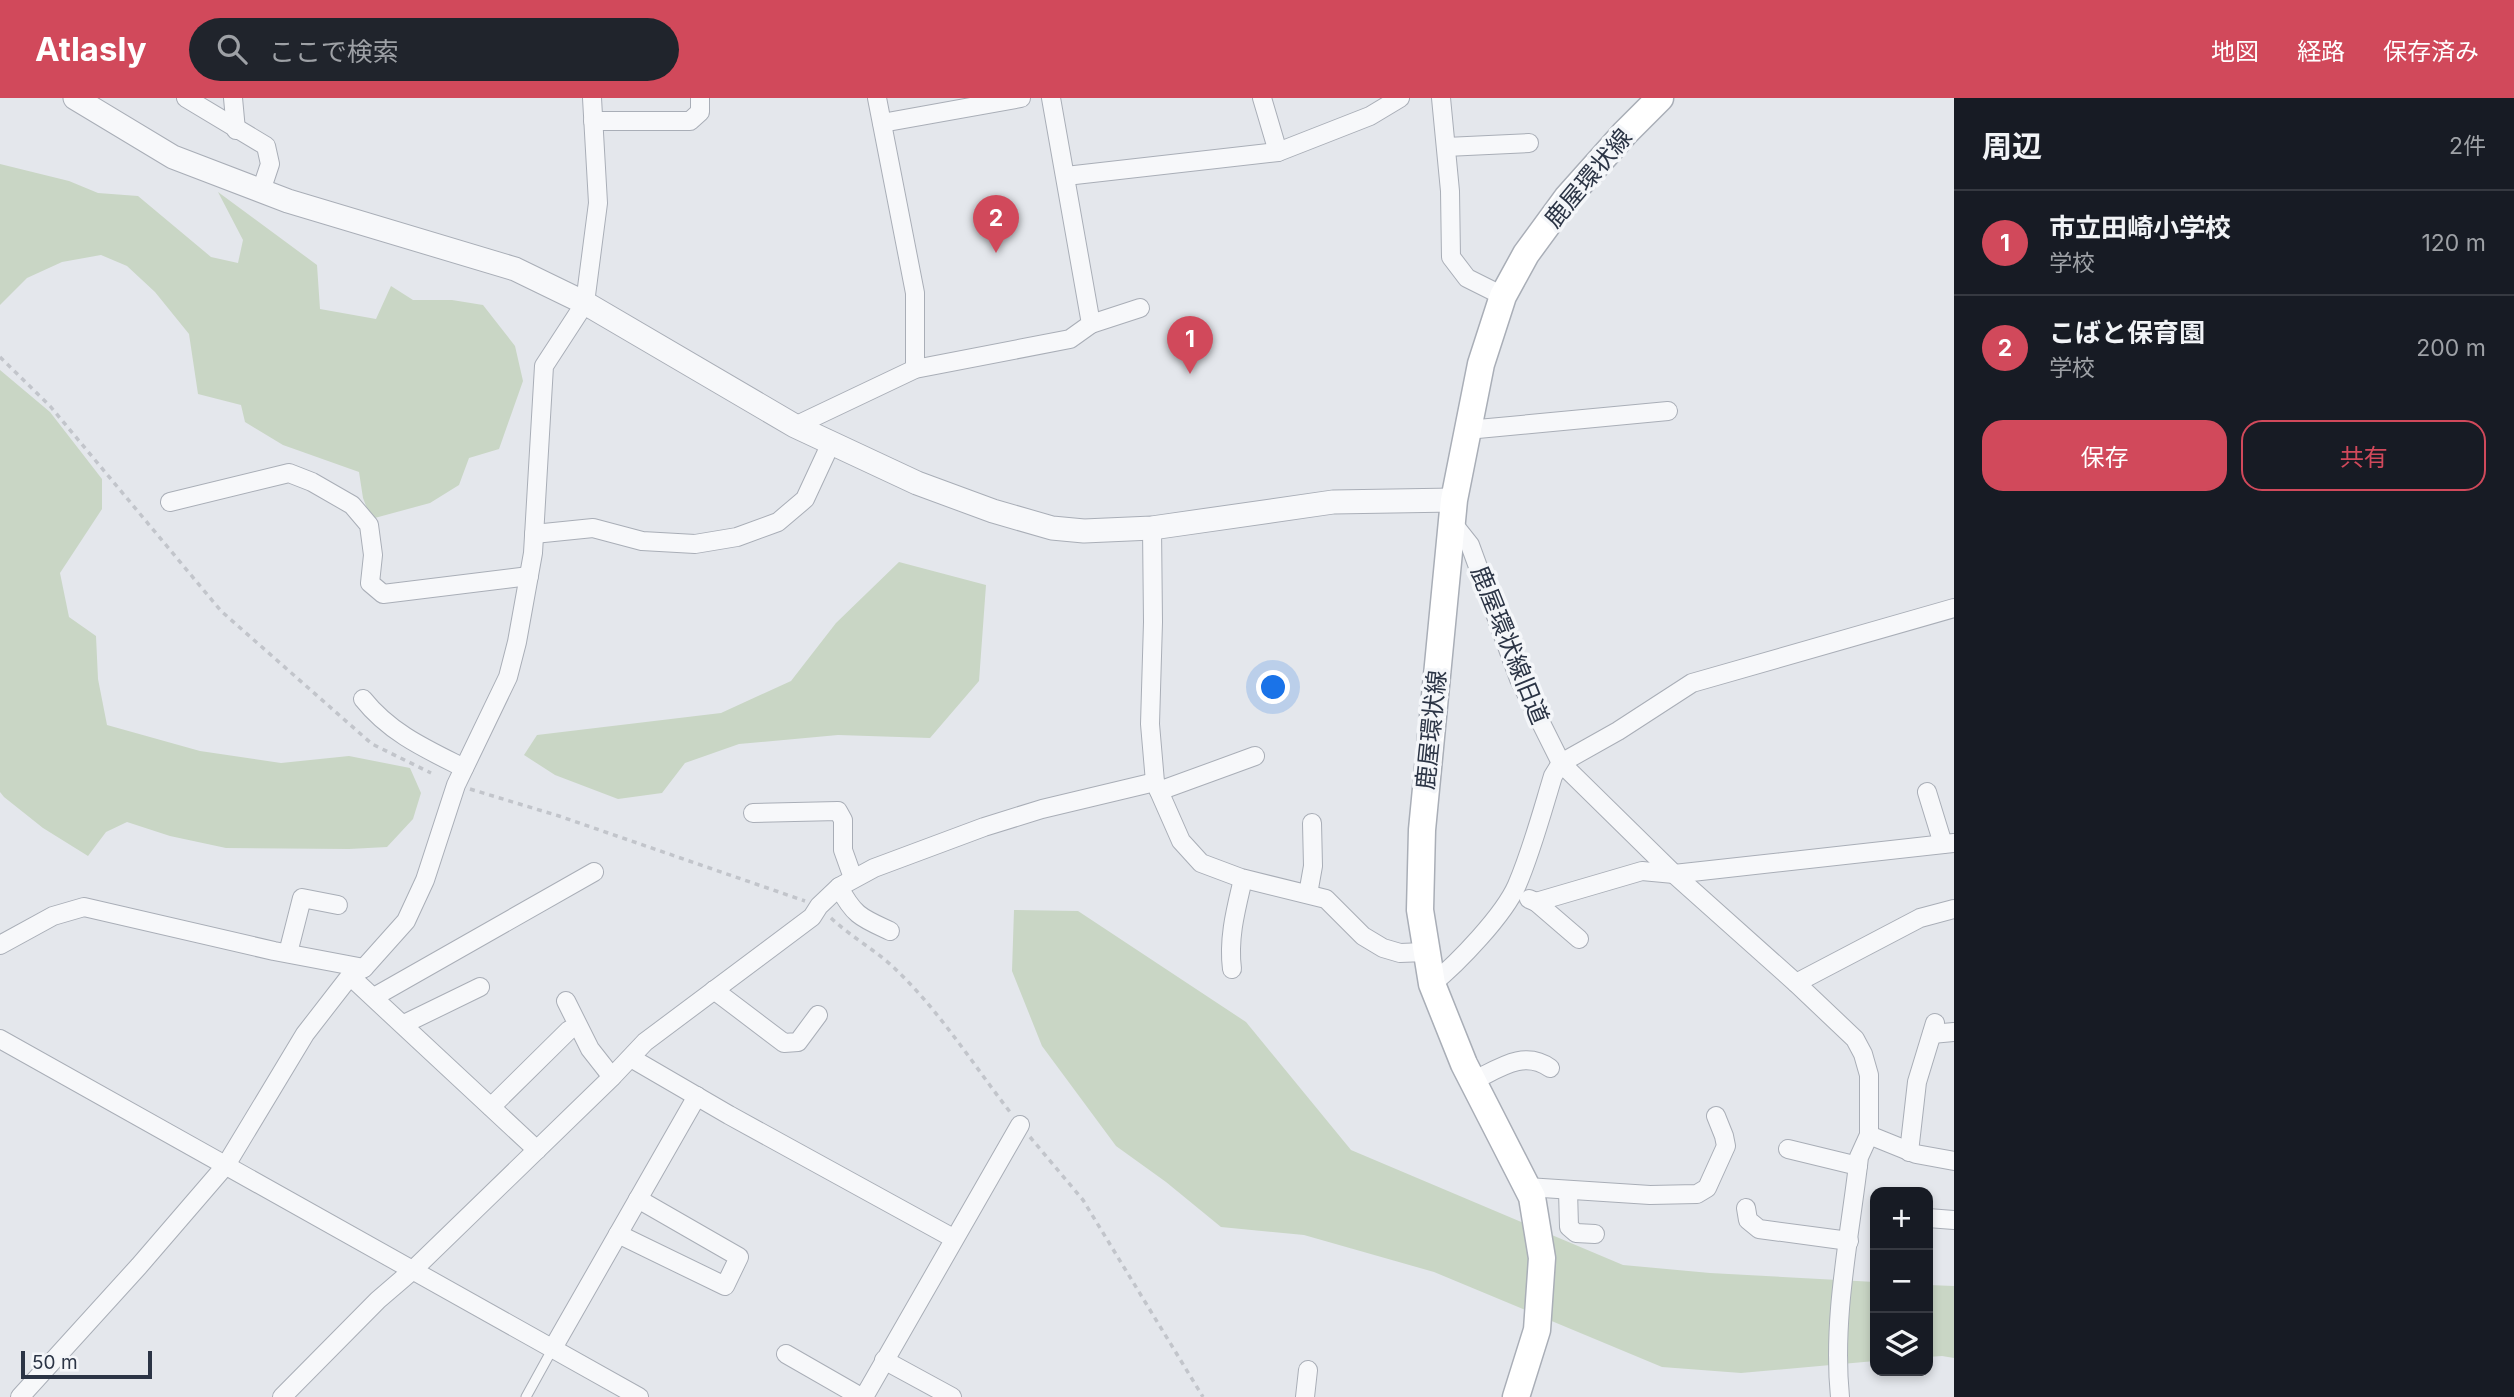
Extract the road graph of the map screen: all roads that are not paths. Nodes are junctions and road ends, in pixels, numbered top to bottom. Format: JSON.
{"nodes":[{"id":1,"x":75,"y":98,"type":"edge"},
{"id":2,"x":186,"y":98,"type":"edge"},
{"id":3,"x":233,"y":98,"type":"edge"},
{"id":4,"x":592,"y":98,"type":"edge"},
{"id":5,"x":700,"y":98,"type":"edge"},
{"id":6,"x":877,"y":98,"type":"edge"},
{"id":7,"x":1021,"y":98,"type":"edge"},
{"id":8,"x":1051,"y":98,"type":"edge"},
{"id":9,"x":1262,"y":98,"type":"edge"},
{"id":10,"x":1399,"y":98,"type":"edge"},
{"id":11,"x":1441,"y":98,"type":"edge"},
{"id":12,"x":1660,"y":98,"type":"edge"},
{"id":13,"x":593,"y":121,"type":"junction"},
{"id":14,"x":882,"y":123,"type":"junction"},
{"id":15,"x":236,"y":130,"type":"junction"},
{"id":16,"x":1529,"y":143,"type":"dead end"},
{"id":17,"x":1446,"y":147,"type":"junction"},
{"id":18,"x":1278,"y":152,"type":"junction"},
{"id":19,"x":1066,"y":176,"type":"junction"},
{"id":20,"x":261,"y":191,"type":"junction"},
{"id":21,"x":1503,"y":296,"type":"junction"},
{"id":22,"x":585,"y":303,"type":"junction"},
{"id":23,"x":1139,"y":308,"type":"dead end"},
{"id":24,"x":1091,"y":324,"type":"junction"},
{"id":25,"x":915,"y":369,"type":"junction"},
{"id":26,"x":1668,"y":411,"type":"dead end"},
{"id":27,"x":795,"y":426,"type":"junction"},
{"id":28,"x":1467,"y":430,"type":"junction"},
{"id":29,"x":831,"y":443,"type":"junction"},
{"id":30,"x":170,"y":502,"type":"dead end"},
{"id":31,"x":1453,"y":510,"type":"junction"},
{"id":32,"x":1152,"y":528,"type":"junction"},
{"id":33,"x":534,"y":534,"type":"junction"},
{"id":34,"x":529,"y":576,"type":"junction"},
{"id":35,"x":1954,"y":608,"type":"edge"},
{"id":36,"x":363,"y":699,"type":"dead end"},
{"id":37,"x":1255,"y":756,"type":"dead end"},
{"id":38,"x":1561,"y":763,"type":"junction"},
{"id":39,"x":464,"y":768,"type":"junction"},
{"id":40,"x":1157,"y":787,"type":"junction"},
{"id":41,"x":1927,"y":792,"type":"dead end"},
{"id":42,"x":753,"y":813,"type":"dead end"},
{"id":43,"x":1312,"y":823,"type":"dead end"},
{"id":44,"x":1948,"y":844,"type":"edge"},
{"id":45,"x":594,"y":872,"type":"dead end"},
{"id":46,"x":1674,"y":874,"type":"junction"},
{"id":47,"x":1243,"y":879,"type":"junction"},
{"id":48,"x":846,"y":883,"type":"junction"},
{"id":49,"x":1513,"y":892,"type":"junction"},
{"id":50,"x":1308,"y":894,"type":"junction"},
{"id":51,"x":1536,"y":902,"type":"junction"},
{"id":52,"x":338,"y":905,"type":"dead end"},
{"id":53,"x":1954,"y":909,"type":"edge"},
{"id":54,"x":890,"y":931,"type":"dead end"},
{"id":55,"x":1578,"y":939,"type":"dead end"},
{"id":56,"x":0,"y":944,"type":"edge"},
{"id":57,"x":1426,"y":952,"type":"junction"},
{"id":58,"x":288,"y":953,"type":"junction"},
{"id":59,"x":1232,"y":969,"type":"dead end"},
{"id":60,"x":357,"y":972,"type":"junction"},
{"id":61,"x":1796,"y":983,"type":"junction"},
{"id":62,"x":1432,"y":984,"type":"junction"},
{"id":63,"x":480,"y":987,"type":"dead end"},
{"id":64,"x":714,"y":990,"type":"junction"},
{"id":65,"x":374,"y":997,"type":"junction"},
{"id":66,"x":566,"y":1001,"type":"dead end"},
{"id":67,"x":818,"y":1015,"type":"dead end"},
{"id":68,"x":404,"y":1024,"type":"junction"},
{"id":69,"x":569,"y":1030,"type":"dead end"},
{"id":70,"x":1954,"y":1032,"type":"edge"},
{"id":71,"x":0,"y":1039,"type":"edge"},
{"id":72,"x":631,"y":1058,"type":"junction"},
{"id":73,"x":1550,"y":1068,"type":"dead end"},
{"id":74,"x":612,"y":1077,"type":"junction"},
{"id":75,"x":1473,"y":1081,"type":"junction"},
{"id":76,"x":697,"y":1096,"type":"junction"},
{"id":77,"x":492,"y":1107,"type":"junction"},
{"id":78,"x":1716,"y":1116,"type":"dead end"},
{"id":79,"x":1020,"y":1125,"type":"dead end"},
{"id":80,"x":1869,"y":1135,"type":"junction"},
{"id":81,"x":1788,"y":1149,"type":"dead end"},
{"id":82,"x":537,"y":1150,"type":"junction"},
{"id":83,"x":1909,"y":1152,"type":"junction"},
{"id":84,"x":1954,"y":1161,"type":"edge"},
{"id":85,"x":226,"y":1165,"type":"junction"},
{"id":86,"x":1858,"y":1166,"type":"junction"},
{"id":87,"x":1527,"y":1187,"type":"junction"},
{"id":88,"x":1568,"y":1190,"type":"junction"},
{"id":89,"x":638,"y":1199,"type":"junction"},
{"id":90,"x":1746,"y":1208,"type":"dead end"},
{"id":91,"x":1933,"y":1219,"type":"edge"},
{"id":92,"x":1954,"y":1220,"type":"edge"},
{"id":93,"x":618,"y":1234,"type":"junction"},
{"id":94,"x":1595,"y":1234,"type":"dead end"},
{"id":95,"x":953,"y":1238,"type":"junction"},
{"id":96,"x":1849,"y":1241,"type":"junction"},
{"id":97,"x":413,"y":1270,"type":"junction"},
{"id":98,"x":553,"y":1348,"type":"junction"},
{"id":99,"x":786,"y":1354,"type":"dead end"},
{"id":100,"x":884,"y":1360,"type":"junction"},
{"id":101,"x":1308,"y":1370,"type":"dead end"},
{"id":102,"x":20,"y":1397,"type":"edge"},
{"id":103,"x":282,"y":1397,"type":"edge"},
{"id":104,"x":526,"y":1397,"type":"edge"},
{"id":105,"x":639,"y":1397,"type":"edge"},
{"id":106,"x":862,"y":1397,"type":"edge"},
{"id":107,"x":952,"y":1397,"type":"edge"},
{"id":108,"x":1305,"y":1397,"type":"edge"},
{"id":109,"x":1516,"y":1397,"type":"edge"},
{"id":110,"x":1840,"y":1397,"type":"edge"}],
"edges":[{"from":1,"to":20,"type":"street"},
{"from":2,"to":15,"type":"street"},
{"from":3,"to":15,"type":"street"},
{"from":4,"to":13,"type":"street"},
{"from":5,"to":13,"type":"street"},
{"from":6,"to":14,"type":"street"},
{"from":7,"to":14,"type":"street"},
{"from":8,"to":19,"type":"street"},
{"from":9,"to":18,"type":"street"},
{"from":10,"to":18,"type":"street"},
{"from":11,"to":17,"type":"street"},
{"from":12,"to":21,"type":"main road","name":"鹿屋環状線"},
{"from":13,"to":22,"type":"street"},
{"from":14,"to":25,"type":"street"},
{"from":15,"to":20,"type":"street"},
{"from":16,"to":17,"type":"street"},
{"from":17,"to":21,"type":"street"},
{"from":18,"to":19,"type":"street"},
{"from":19,"to":24,"type":"street"},
{"from":20,"to":22,"type":"street"},
{"from":21,"to":28,"type":"main road","name":"鹿屋環状線"},
{"from":22,"to":27,"type":"street"},
{"from":22,"to":33,"type":"street"},
{"from":23,"to":24,"type":"street"},
{"from":24,"to":25,"type":"street"},
{"from":25,"to":27,"type":"street"},
{"from":26,"to":28,"type":"street"},
{"from":27,"to":29,"type":"street"},
{"from":28,"to":31,"type":"main road","name":"鹿屋環状線"},
{"from":29,"to":32,"type":"street"},
{"from":29,"to":33,"type":"street"},
{"from":30,"to":34,"type":"street"},
{"from":31,"to":32,"type":"street"},
{"from":31,"to":38,"type":"street","name":"鹿屋環状線旧道"},
{"from":31,"to":57,"type":"main road","name":"鹿屋環状線"},
{"from":32,"to":40,"type":"street"},
{"from":33,"to":34,"type":"street"},
{"from":34,"to":39,"type":"street"},
{"from":35,"to":38,"type":"street"},
{"from":36,"to":39,"type":"street"},
{"from":37,"to":40,"type":"street"},
{"from":38,"to":46,"type":"street","name":"鹿屋環状線旧道"},
{"from":38,"to":49,"type":"street"},
{"from":39,"to":60,"type":"street"},
{"from":40,"to":47,"type":"street"},
{"from":40,"to":48,"type":"street"},
{"from":41,"to":44,"type":"street"},
{"from":42,"to":48,"type":"street"},
{"from":43,"to":50,"type":"street"},
{"from":44,"to":46,"type":"street"},
{"from":45,"to":65,"type":"street"},
{"from":46,"to":51,"type":"street"},
{"from":46,"to":61,"type":"street","name":"鹿屋環状線旧道"},
{"from":47,"to":50,"type":"street"},
{"from":47,"to":59,"type":"street"},
{"from":48,"to":54,"type":"street"},
{"from":48,"to":64,"type":"street"},
{"from":49,"to":51,"type":"street"},
{"from":49,"to":62,"type":"street"},
{"from":50,"to":57,"type":"street"},
{"from":51,"to":55,"type":"street"},
{"from":52,"to":58,"type":"street"},
{"from":53,"to":61,"type":"street"},
{"from":56,"to":58,"type":"street"},
{"from":57,"to":62,"type":"main road","name":"鹿屋環状線"},
{"from":58,"to":60,"type":"street"},
{"from":60,"to":65,"type":"street"},
{"from":60,"to":85,"type":"street"},
{"from":61,"to":80,"type":"street","name":"鹿屋環状線旧道"},
{"from":62,"to":75,"type":"main road","name":"鹿屋環状線"},
{"from":63,"to":68,"type":"street"},
{"from":64,"to":67,"type":"street"},
{"from":64,"to":72,"type":"street"},
{"from":65,"to":68,"type":"street"},
{"from":66,"to":74,"type":"street"},
{"from":68,"to":77,"type":"street"},
{"from":69,"to":77,"type":"street"},
{"from":70,"to":83,"type":"street"},
{"from":71,"to":85,"type":"street"},
{"from":72,"to":74,"type":"street"},
{"from":72,"to":76,"type":"street"},
{"from":73,"to":75,"type":"street"},
{"from":74,"to":82,"type":"street"},
{"from":75,"to":87,"type":"main road","name":"鹿屋環状線"},
{"from":76,"to":89,"type":"street"},
{"from":76,"to":95,"type":"street"},
{"from":77,"to":82,"type":"street"},
{"from":78,"to":88,"type":"street"},
{"from":79,"to":95,"type":"street"},
{"from":80,"to":83,"type":"street"},
{"from":80,"to":86,"type":"street"},
{"from":81,"to":86,"type":"street"},
{"from":82,"to":97,"type":"street"},
{"from":83,"to":84,"type":"street"},
{"from":85,"to":97,"type":"street"},
{"from":85,"to":102,"type":"street"},
{"from":86,"to":96,"type":"street"},
{"from":87,"to":88,"type":"street"},
{"from":87,"to":109,"type":"main road","name":"鹿屋環状線"},
{"from":88,"to":94,"type":"street"},
{"from":89,"to":93,"type":"street"},
{"from":89,"to":93,"type":"street"},
{"from":90,"to":96,"type":"street"},
{"from":91,"to":92,"type":"street"},
{"from":93,"to":98,"type":"street"},
{"from":95,"to":100,"type":"street"},
{"from":96,"to":110,"type":"street"},
{"from":97,"to":98,"type":"street"},
{"from":97,"to":103,"type":"street"},
{"from":98,"to":104,"type":"lane"},
{"from":98,"to":105,"type":"street"},
{"from":99,"to":106,"type":"street"},
{"from":100,"to":106,"type":"street"},
{"from":100,"to":107,"type":"street"},
{"from":101,"to":108,"type":"street"}]}
